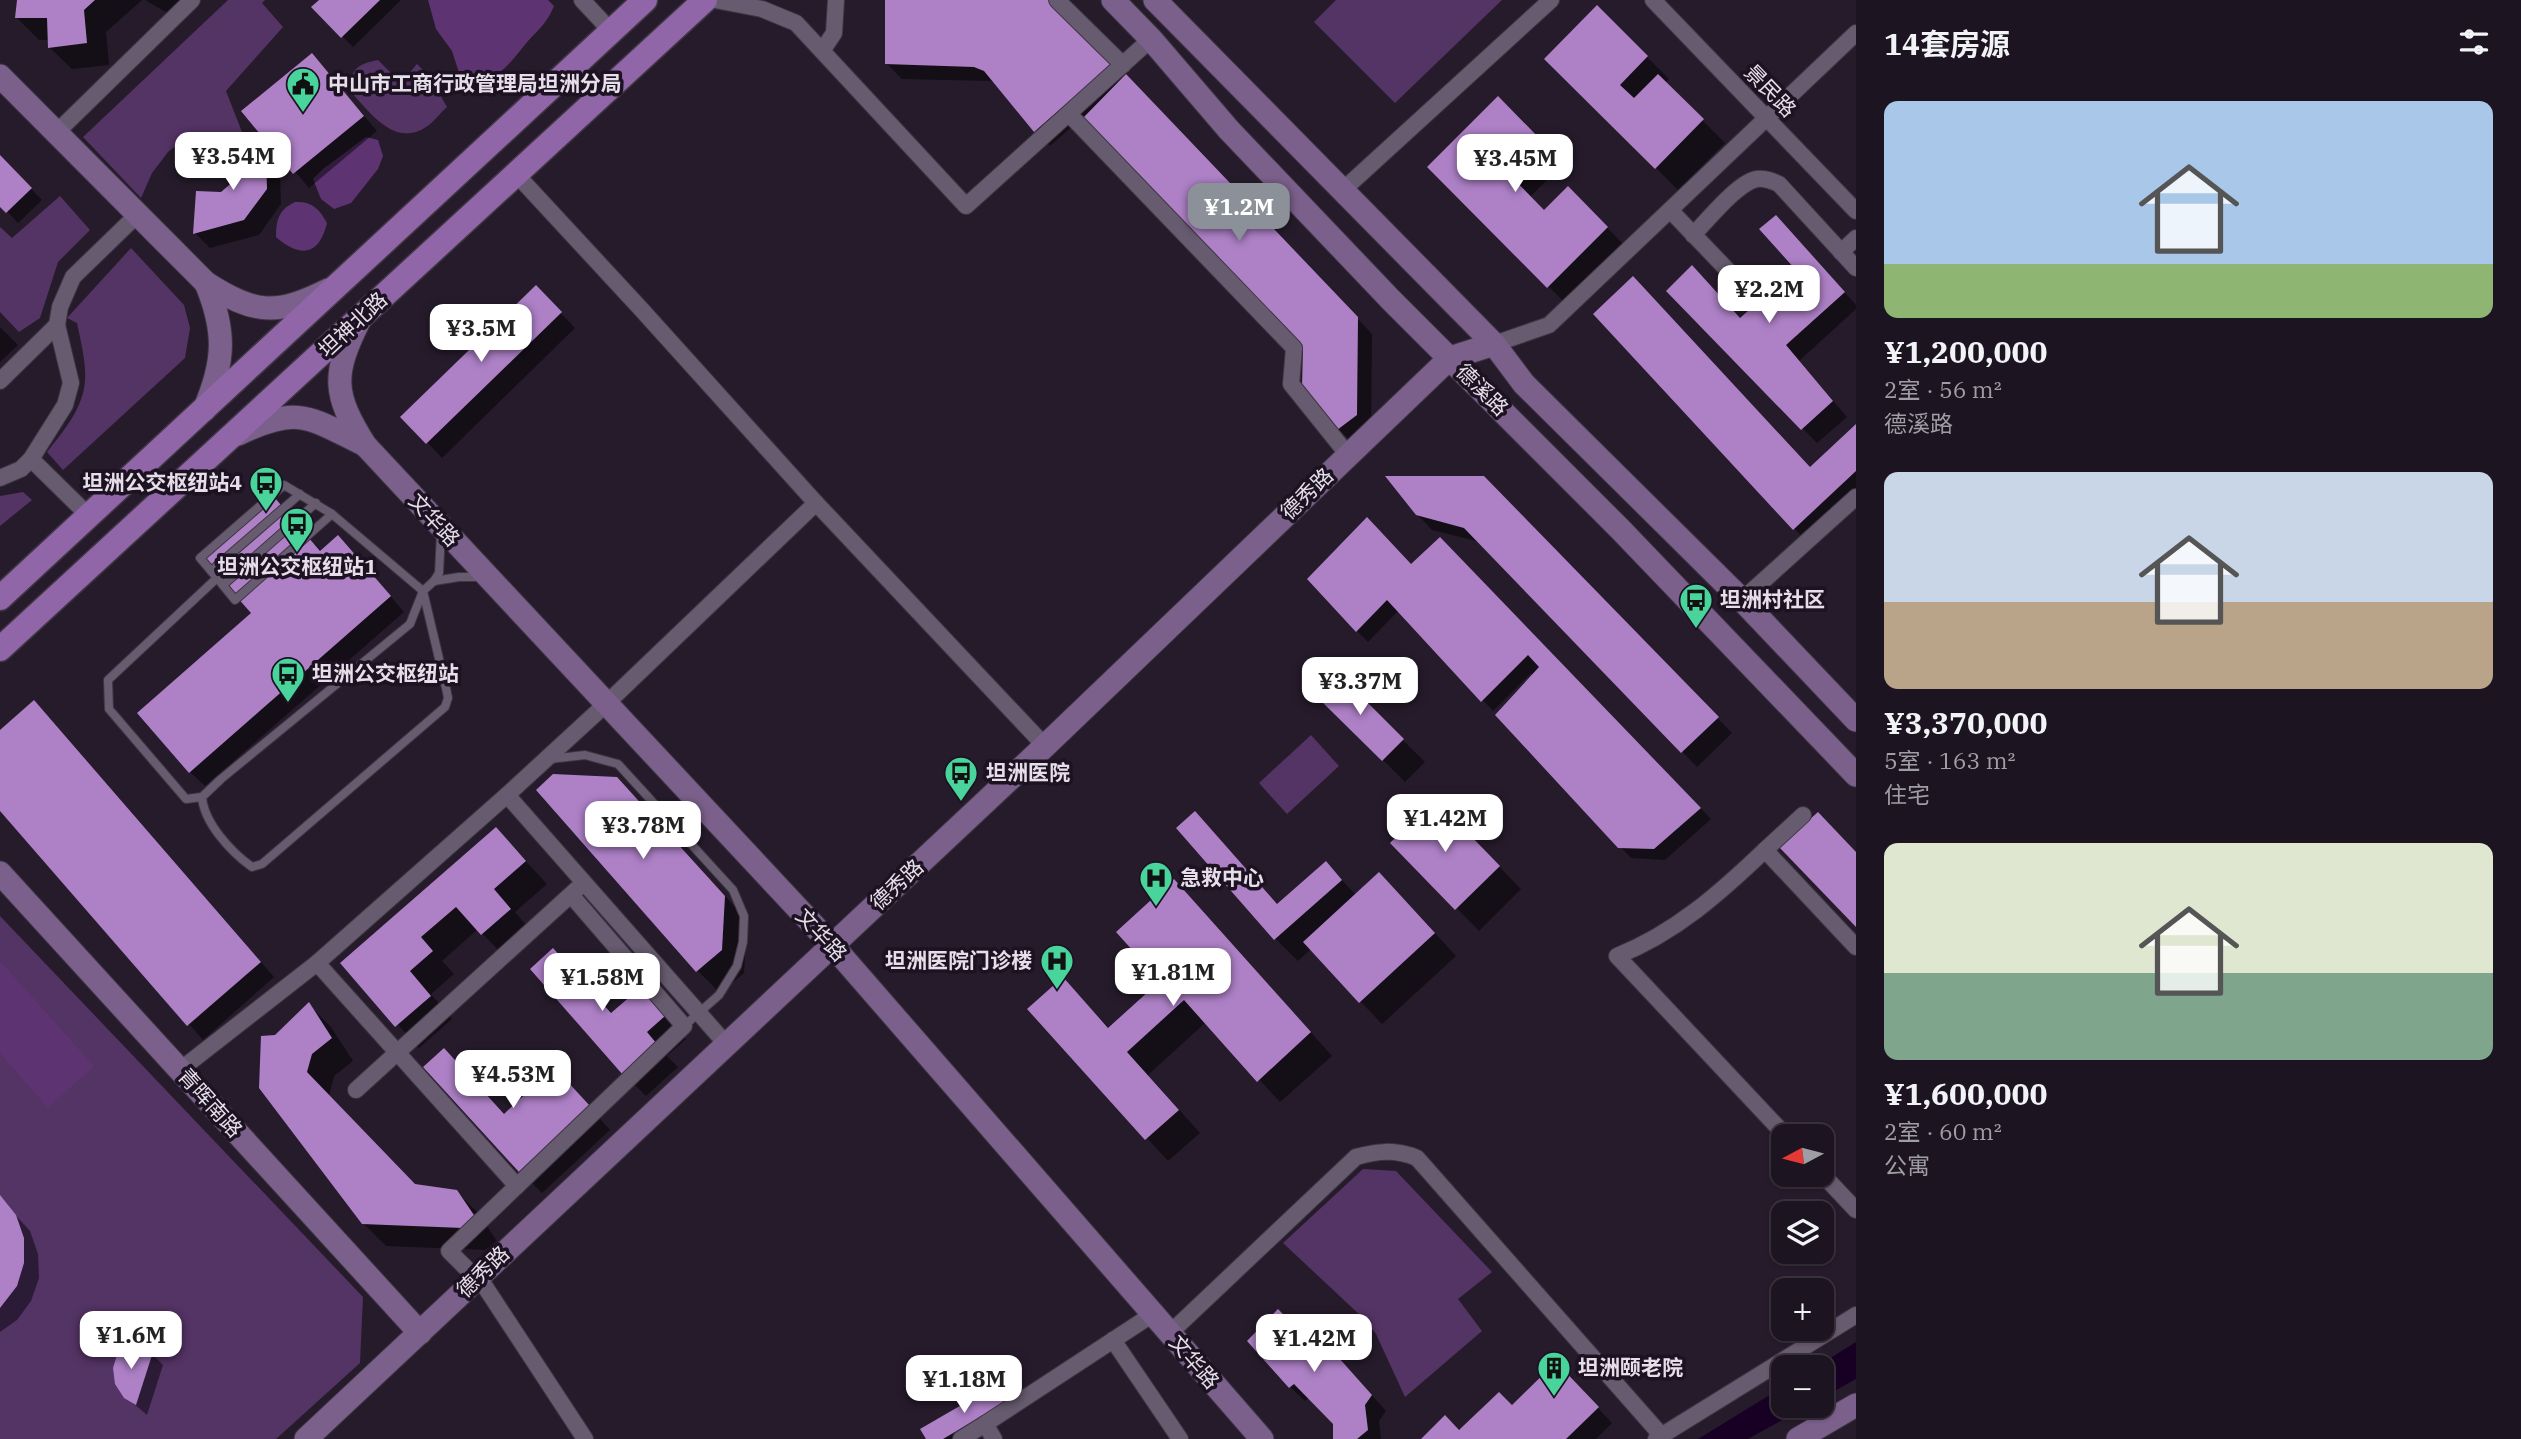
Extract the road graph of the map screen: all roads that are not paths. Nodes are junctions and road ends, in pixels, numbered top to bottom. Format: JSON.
{"nodes":[{"id":1,"x":192,"y":0,"type":"edge"},
{"id":2,"x":582,"y":0,"type":"edge"},
{"id":3,"x":645,"y":0,"type":"edge"},
{"id":4,"x":705,"y":0,"type":"edge"},
{"id":5,"x":715,"y":0,"type":"edge"},
{"id":6,"x":836,"y":0,"type":"edge"},
{"id":7,"x":1057,"y":0,"type":"edge"},
{"id":8,"x":1113,"y":0,"type":"edge"},
{"id":9,"x":1154,"y":0,"type":"edge"},
{"id":10,"x":1551,"y":0,"type":"edge"},
{"id":11,"x":1653,"y":0,"type":"edge"},
{"id":12,"x":611,"y":31,"type":"junction"},
{"id":13,"x":1856,"y":33,"type":"edge"},
{"id":14,"x":1150,"y":39,"type":"junction"},
{"id":15,"x":822,"y":51,"type":"junction"},
{"id":16,"x":1123,"y":65,"type":"junction"},
{"id":17,"x":0,"y":76,"type":"edge"},
{"id":18,"x":1069,"y":114,"type":"junction"},
{"id":19,"x":1767,"y":118,"type":"junction"},
{"id":20,"x":57,"y":132,"type":"junction"},
{"id":21,"x":516,"y":174,"type":"junction"},
{"id":22,"x":1343,"y":190,"type":"junction"},
{"id":23,"x":1670,"y":210,"type":"junction"},
{"id":24,"x":1856,"y":211,"type":"edge"},
{"id":25,"x":138,"y":214,"type":"junction"},
{"id":26,"x":1693,"y":235,"type":"junction"},
{"id":27,"x":1856,"y":237,"type":"edge"},
{"id":28,"x":1841,"y":252,"type":"junction"},
{"id":29,"x":1856,"y":268,"type":"edge"},
{"id":30,"x":1736,"y":279,"type":"dead end"},
{"id":31,"x":206,"y":283,"type":"junction"},
{"id":32,"x":340,"y":285,"type":"junction"},
{"id":33,"x":359,"y":319,"type":"junction"},
{"id":34,"x":57,"y":325,"type":"junction"},
{"id":35,"x":1494,"y":344,"type":"junction"},
{"id":36,"x":1450,"y":358,"type":"junction"},
{"id":37,"x":0,"y":381,"type":"edge"},
{"id":38,"x":204,"y":410,"type":"junction"},
{"id":39,"x":232,"y":436,"type":"junction"},
{"id":40,"x":365,"y":445,"type":"junction"},
{"id":41,"x":1348,"y":455,"type":"junction"},
{"id":42,"x":31,"y":459,"type":"junction"},
{"id":43,"x":0,"y":478,"type":"edge"},
{"id":44,"x":300,"y":494,"type":"junction"},
{"id":45,"x":1856,"y":497,"type":"edge"},
{"id":46,"x":316,"y":503,"type":"junction"},
{"id":47,"x":816,"y":503,"type":"junction"},
{"id":48,"x":332,"y":514,"type":"junction"},
{"id":49,"x":89,"y":516,"type":"junction"},
{"id":50,"x":440,"y":527,"type":"junction"},
{"id":51,"x":486,"y":576,"type":"junction"},
{"id":52,"x":217,"y":578,"type":"junction"},
{"id":53,"x":434,"y":581,"type":"junction"},
{"id":54,"x":423,"y":591,"type":"junction"},
{"id":55,"x":0,"y":598,"type":"edge"},
{"id":56,"x":1742,"y":600,"type":"junction"},
{"id":57,"x":0,"y":649,"type":"edge"},
{"id":58,"x":606,"y":704,"type":"junction"},
{"id":59,"x":1856,"y":720,"type":"edge"},
{"id":60,"x":1045,"y":746,"type":"junction"},
{"id":61,"x":546,"y":760,"type":"junction"},
{"id":62,"x":1856,"y":775,"type":"edge"},
{"id":63,"x":507,"y":795,"type":"junction"},
{"id":64,"x":202,"y":797,"type":"junction"},
{"id":65,"x":1803,"y":815,"type":"dead end"},
{"id":66,"x":1765,"y":850,"type":"junction"},
{"id":67,"x":0,"y":873,"type":"edge"},
{"id":68,"x":584,"y":882,"type":"junction"},
{"id":69,"x":571,"y":895,"type":"junction"},
{"id":70,"x":832,"y":945,"type":"junction"},
{"id":71,"x":1856,"y":947,"type":"edge"},
{"id":72,"x":317,"y":963,"type":"junction"},
{"id":73,"x":699,"y":1013,"type":"junction"},
{"id":74,"x":684,"y":1026,"type":"junction"},
{"id":75,"x":727,"y":1045,"type":"junction"},
{"id":76,"x":398,"y":1053,"type":"junction"},
{"id":77,"x":180,"y":1070,"type":"junction"},
{"id":78,"x":356,"y":1090,"type":"dead end"},
{"id":79,"x":1775,"y":1124,"type":"edge"},
{"id":80,"x":517,"y":1186,"type":"junction"},
{"id":81,"x":1834,"y":1187,"type":"edge"},
{"id":82,"x":1856,"y":1210,"type":"edge"},
{"id":83,"x":477,"y":1278,"type":"junction"},
{"id":84,"x":1153,"y":1314,"type":"junction"},
{"id":85,"x":1856,"y":1315,"type":"edge"},
{"id":86,"x":419,"y":1333,"type":"junction"},
{"id":87,"x":1170,"y":1334,"type":"junction"},
{"id":88,"x":1113,"y":1340,"type":"junction"},
{"id":89,"x":1856,"y":1405,"type":"edge"},
{"id":90,"x":985,"y":1424,"type":"junction"},
{"id":91,"x":1659,"y":1437,"type":"edge"},
{"id":92,"x":306,"y":1439,"type":"edge"},
{"id":93,"x":585,"y":1439,"type":"edge"},
{"id":94,"x":961,"y":1439,"type":"edge"},
{"id":95,"x":994,"y":1439,"type":"edge"},
{"id":96,"x":1180,"y":1439,"type":"edge"},
{"id":97,"x":1262,"y":1439,"type":"edge"},
{"id":98,"x":1798,"y":1439,"type":"edge"}],
"edges":[{"from":1,"to":20,"type":"street"},
{"from":2,"to":12,"type":"street"},
{"from":3,"to":12,"type":"main road","name":"坦神北路"},
{"from":4,"to":21,"type":"main road","name":"坦神北路"},
{"from":5,"to":15,"type":"street"},
{"from":6,"to":15,"type":"street"},
{"from":7,"to":16,"type":"street"},
{"from":8,"to":14,"type":"street","name":"德溪路"},
{"from":9,"to":22,"type":"street","name":"德溪路"},
{"from":10,"to":22,"type":"street"},
{"from":11,"to":19,"type":"street","name":"景民路"},
{"from":12,"to":32,"type":"main road","name":"坦神北路"},
{"from":13,"to":19,"type":"street"},
{"from":14,"to":16,"type":"street"},
{"from":14,"to":36,"type":"street","name":"德溪路"},
{"from":15,"to":18,"type":"street"},
{"from":16,"to":18,"type":"street"},
{"from":17,"to":20,"type":"street"},
{"from":18,"to":41,"type":"street"},
{"from":19,"to":23,"type":"street"},
{"from":19,"to":24,"type":"street","name":"景民路"},
{"from":20,"to":25,"type":"street"},
{"from":21,"to":33,"type":"main road","name":"坦神北路"},
{"from":21,"to":47,"type":"street"},
{"from":22,"to":35,"type":"street","name":"德溪路"},
{"from":23,"to":26,"type":"street"},
{"from":23,"to":35,"type":"street"},
{"from":25,"to":31,"type":"street"},
{"from":25,"to":34,"type":"street"},
{"from":26,"to":28,"type":"street"},
{"from":26,"to":30,"type":"street"},
{"from":27,"to":28,"type":"street"},
{"from":28,"to":29,"type":"street"},
{"from":31,"to":32,"type":"street"},
{"from":31,"to":38,"type":"street"},
{"from":32,"to":38,"type":"main road","name":"坦神北路"},
{"from":33,"to":39,"type":"main road","name":"坦神北路"},
{"from":33,"to":40,"type":"street"},
{"from":34,"to":37,"type":"street"},
{"from":34,"to":42,"type":"street"},
{"from":35,"to":36,"type":"street","name":"德秀路"},
{"from":35,"to":56,"type":"street","name":"德溪路"},
{"from":36,"to":41,"type":"street","name":"德秀路"},
{"from":36,"to":62,"type":"street","name":"德溪路"},
{"from":38,"to":49,"type":"main road","name":"坦神北路"},
{"from":39,"to":40,"type":"street"},
{"from":39,"to":57,"type":"main road","name":"坦神北路"},
{"from":40,"to":50,"type":"street","name":"文华路"},
{"from":41,"to":60,"type":"street","name":"德秀路"},
{"from":42,"to":43,"type":"street"},
{"from":42,"to":49,"type":"street"},
{"from":44,"to":46,"type":"lane"},
{"from":44,"to":52,"type":"lane"},
{"from":44,"to":52,"type":"lane"},
{"from":45,"to":56,"type":"street"},
{"from":46,"to":48,"type":"lane"},
{"from":46,"to":52,"type":"lane"},
{"from":47,"to":58,"type":"street"},
{"from":47,"to":60,"type":"street"},
{"from":48,"to":52,"type":"lane"},
{"from":48,"to":54,"type":"lane"},
{"from":49,"to":55,"type":"main road","name":"坦神北路"},
{"from":50,"to":51,"type":"street","name":"文华路"},
{"from":50,"to":53,"type":"lane"},
{"from":51,"to":53,"type":"lane"},
{"from":51,"to":58,"type":"street","name":"文华路"},
{"from":52,"to":64,"type":"lane"},
{"from":53,"to":54,"type":"lane"},
{"from":54,"to":64,"type":"lane"},
{"from":54,"to":64,"type":"lane"},
{"from":56,"to":59,"type":"street","name":"德溪路"},
{"from":58,"to":61,"type":"street"},
{"from":58,"to":70,"type":"street","name":"文华路"},
{"from":60,"to":70,"type":"street","name":"德秀路"},
{"from":61,"to":63,"type":"street"},
{"from":61,"to":73,"type":"lane"},
{"from":63,"to":68,"type":"street"},
{"from":63,"to":72,"type":"street"},
{"from":65,"to":66,"type":"street"},
{"from":66,"to":71,"type":"street"},
{"from":66,"to":79,"type":"street"},
{"from":67,"to":77,"type":"street","name":"青晖南路"},
{"from":68,"to":69,"type":"street"},
{"from":68,"to":73,"type":"street"},
{"from":69,"to":74,"type":"street"},
{"from":69,"to":76,"type":"street"},
{"from":70,"to":75,"type":"street","name":"德秀路"},
{"from":70,"to":84,"type":"street","name":"文华路"},
{"from":72,"to":76,"type":"street"},
{"from":72,"to":77,"type":"street"},
{"from":73,"to":74,"type":"lane"},
{"from":73,"to":75,"type":"street"},
{"from":74,"to":80,"type":"street"},
{"from":75,"to":83,"type":"street","name":"德秀路"},
{"from":76,"to":78,"type":"street"},
{"from":76,"to":80,"type":"street"},
{"from":77,"to":86,"type":"street","name":"青晖南路"},
{"from":80,"to":83,"type":"street"},
{"from":81,"to":82,"type":"street"},
{"from":83,"to":86,"type":"street","name":"德秀路"},
{"from":83,"to":93,"type":"street"},
{"from":84,"to":87,"type":"street","name":"文华路"},
{"from":84,"to":88,"type":"street"},
{"from":85,"to":91,"type":"street"},
{"from":86,"to":92,"type":"street","name":"德秀路"},
{"from":87,"to":91,"type":"street"},
{"from":87,"to":97,"type":"street","name":"文华路"},
{"from":88,"to":90,"type":"street"},
{"from":88,"to":96,"type":"street"},
{"from":89,"to":98,"type":"street"},
{"from":90,"to":94,"type":"street"},
{"from":90,"to":95,"type":"street"}]}
